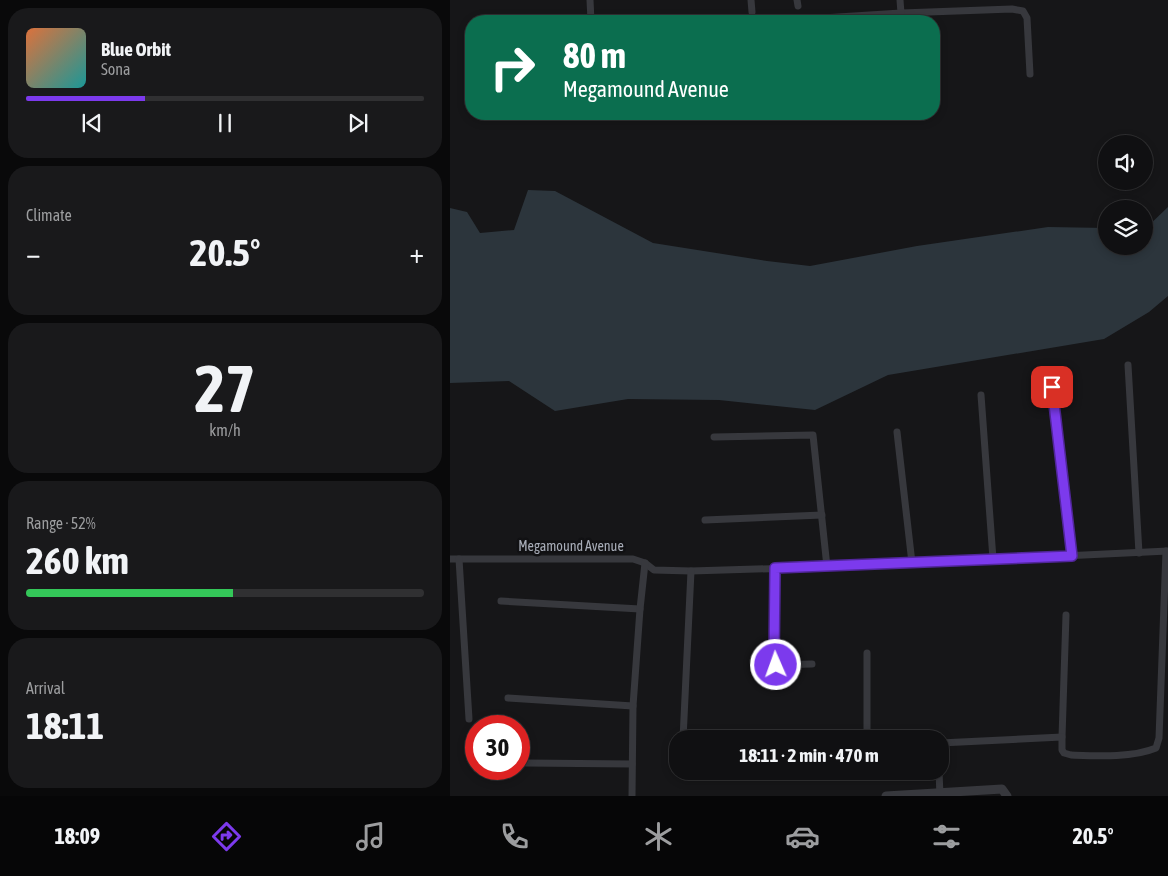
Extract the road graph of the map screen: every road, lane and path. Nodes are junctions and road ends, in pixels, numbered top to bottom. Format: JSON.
{"nodes":[{"id":1,"x":590,"y":0,"type":"edge"},
{"id":2,"x":751,"y":0,"type":"edge"},
{"id":3,"x":900,"y":0,"type":"edge"},
{"id":4,"x":752,"y":12,"type":"dead end"},
{"id":5,"x":901,"y":13,"type":"junction"},
{"id":6,"x":591,"y":15,"type":"edge"},
{"id":7,"x":871,"y":15,"type":"edge"},
{"id":8,"x":1030,"y":74,"type":"dead end"},
{"id":9,"x":1128,"y":366,"type":"dead end"},
{"id":10,"x":1052,"y":387,"type":"dead end"},
{"id":11,"x":981,"y":395,"type":"dead end"},
{"id":12,"x":897,"y":432,"type":"dead end"},
{"id":13,"x":714,"y":437,"type":"dead end"},
{"id":14,"x":822,"y":515,"type":"junction"},
{"id":15,"x":705,"y":520,"type":"dead end"},
{"id":16,"x":1167,"y":551,"type":"edge"},
{"id":17,"x":1139,"y":553,"type":"junction"},
{"id":18,"x":1072,"y":556,"type":"junction"},
{"id":19,"x":450,"y":559,"type":"edge"},
{"id":20,"x":459,"y":559,"type":"junction"},
{"id":21,"x":993,"y":559,"type":"junction"},
{"id":22,"x":645,"y":563,"type":"junction"},
{"id":23,"x":912,"y":563,"type":"junction"},
{"id":24,"x":827,"y":567,"type":"junction"},
{"id":25,"x":775,"y":568,"type":"junction"},
{"id":26,"x":691,"y":571,"type":"junction"},
{"id":27,"x":501,"y":601,"type":"dead end"},
{"id":28,"x":640,"y":609,"type":"junction"},
{"id":29,"x":1066,"y":615,"type":"dead end"},
{"id":30,"x":868,"y":653,"type":"dead end"},
{"id":31,"x":812,"y":664,"type":"dead end"},
{"id":32,"x":508,"y":698,"type":"dead end"},
{"id":33,"x":633,"y":706,"type":"junction"},
{"id":34,"x":468,"y":715,"type":"edge"},
{"id":35,"x":684,"y":730,"type":"edge"},
{"id":36,"x":867,"y":730,"type":"edge"},
{"id":37,"x":1062,"y":737,"type":"junction"},
{"id":38,"x":949,"y":743,"type":"edge"},
{"id":39,"x":530,"y":763,"type":"edge"},
{"id":40,"x":632,"y":764,"type":"junction"},
{"id":41,"x":939,"y":780,"type":"edge"},
{"id":42,"x":940,"y":795,"type":"edge"},
{"id":43,"x":632,"y":796,"type":"edge"},
{"id":44,"x":886,"y":796,"type":"edge"},
{"id":45,"x":1007,"y":796,"type":"edge"}],
"edges":[{"from":1,"to":6,"type":"street"},
{"from":2,"to":4,"type":"street"},
{"from":3,"to":5,"type":"street"},
{"from":5,"to":7,"type":"street"},
{"from":5,"to":8,"type":"street"},
{"from":9,"to":17,"type":"street"},
{"from":10,"to":18,"type":"street"},
{"from":11,"to":21,"type":"street"},
{"from":12,"to":23,"type":"street"},
{"from":13,"to":14,"type":"street"},
{"from":14,"to":15,"type":"street"},
{"from":14,"to":24,"type":"street"},
{"from":16,"to":17,"type":"street","name":"Megamound Avenue"},
{"from":16,"to":37,"type":"street"},
{"from":17,"to":18,"type":"street","name":"Megamound Avenue"},
{"from":18,"to":21,"type":"street","name":"Megamound Avenue"},
{"from":19,"to":20,"type":"street","name":"Megamound Avenue"},
{"from":20,"to":22,"type":"street","name":"Megamound Avenue"},
{"from":20,"to":34,"type":"street"},
{"from":21,"to":23,"type":"street","name":"Megamound Avenue"},
{"from":22,"to":26,"type":"street","name":"Megamound Avenue"},
{"from":22,"to":28,"type":"street"},
{"from":23,"to":24,"type":"street","name":"Megamound Avenue"},
{"from":24,"to":25,"type":"street","name":"Megamound Avenue"},
{"from":25,"to":26,"type":"street","name":"Megamound Avenue"},
{"from":25,"to":31,"type":"street"},
{"from":26,"to":35,"type":"street"},
{"from":27,"to":28,"type":"street"},
{"from":28,"to":33,"type":"street"},
{"from":29,"to":37,"type":"street"},
{"from":30,"to":36,"type":"street"},
{"from":32,"to":33,"type":"street"},
{"from":33,"to":40,"type":"street"},
{"from":37,"to":38,"type":"street"},
{"from":39,"to":40,"type":"street"},
{"from":40,"to":43,"type":"street"},
{"from":41,"to":42,"type":"street"},
{"from":42,"to":44,"type":"street"},
{"from":42,"to":45,"type":"street"}]}
